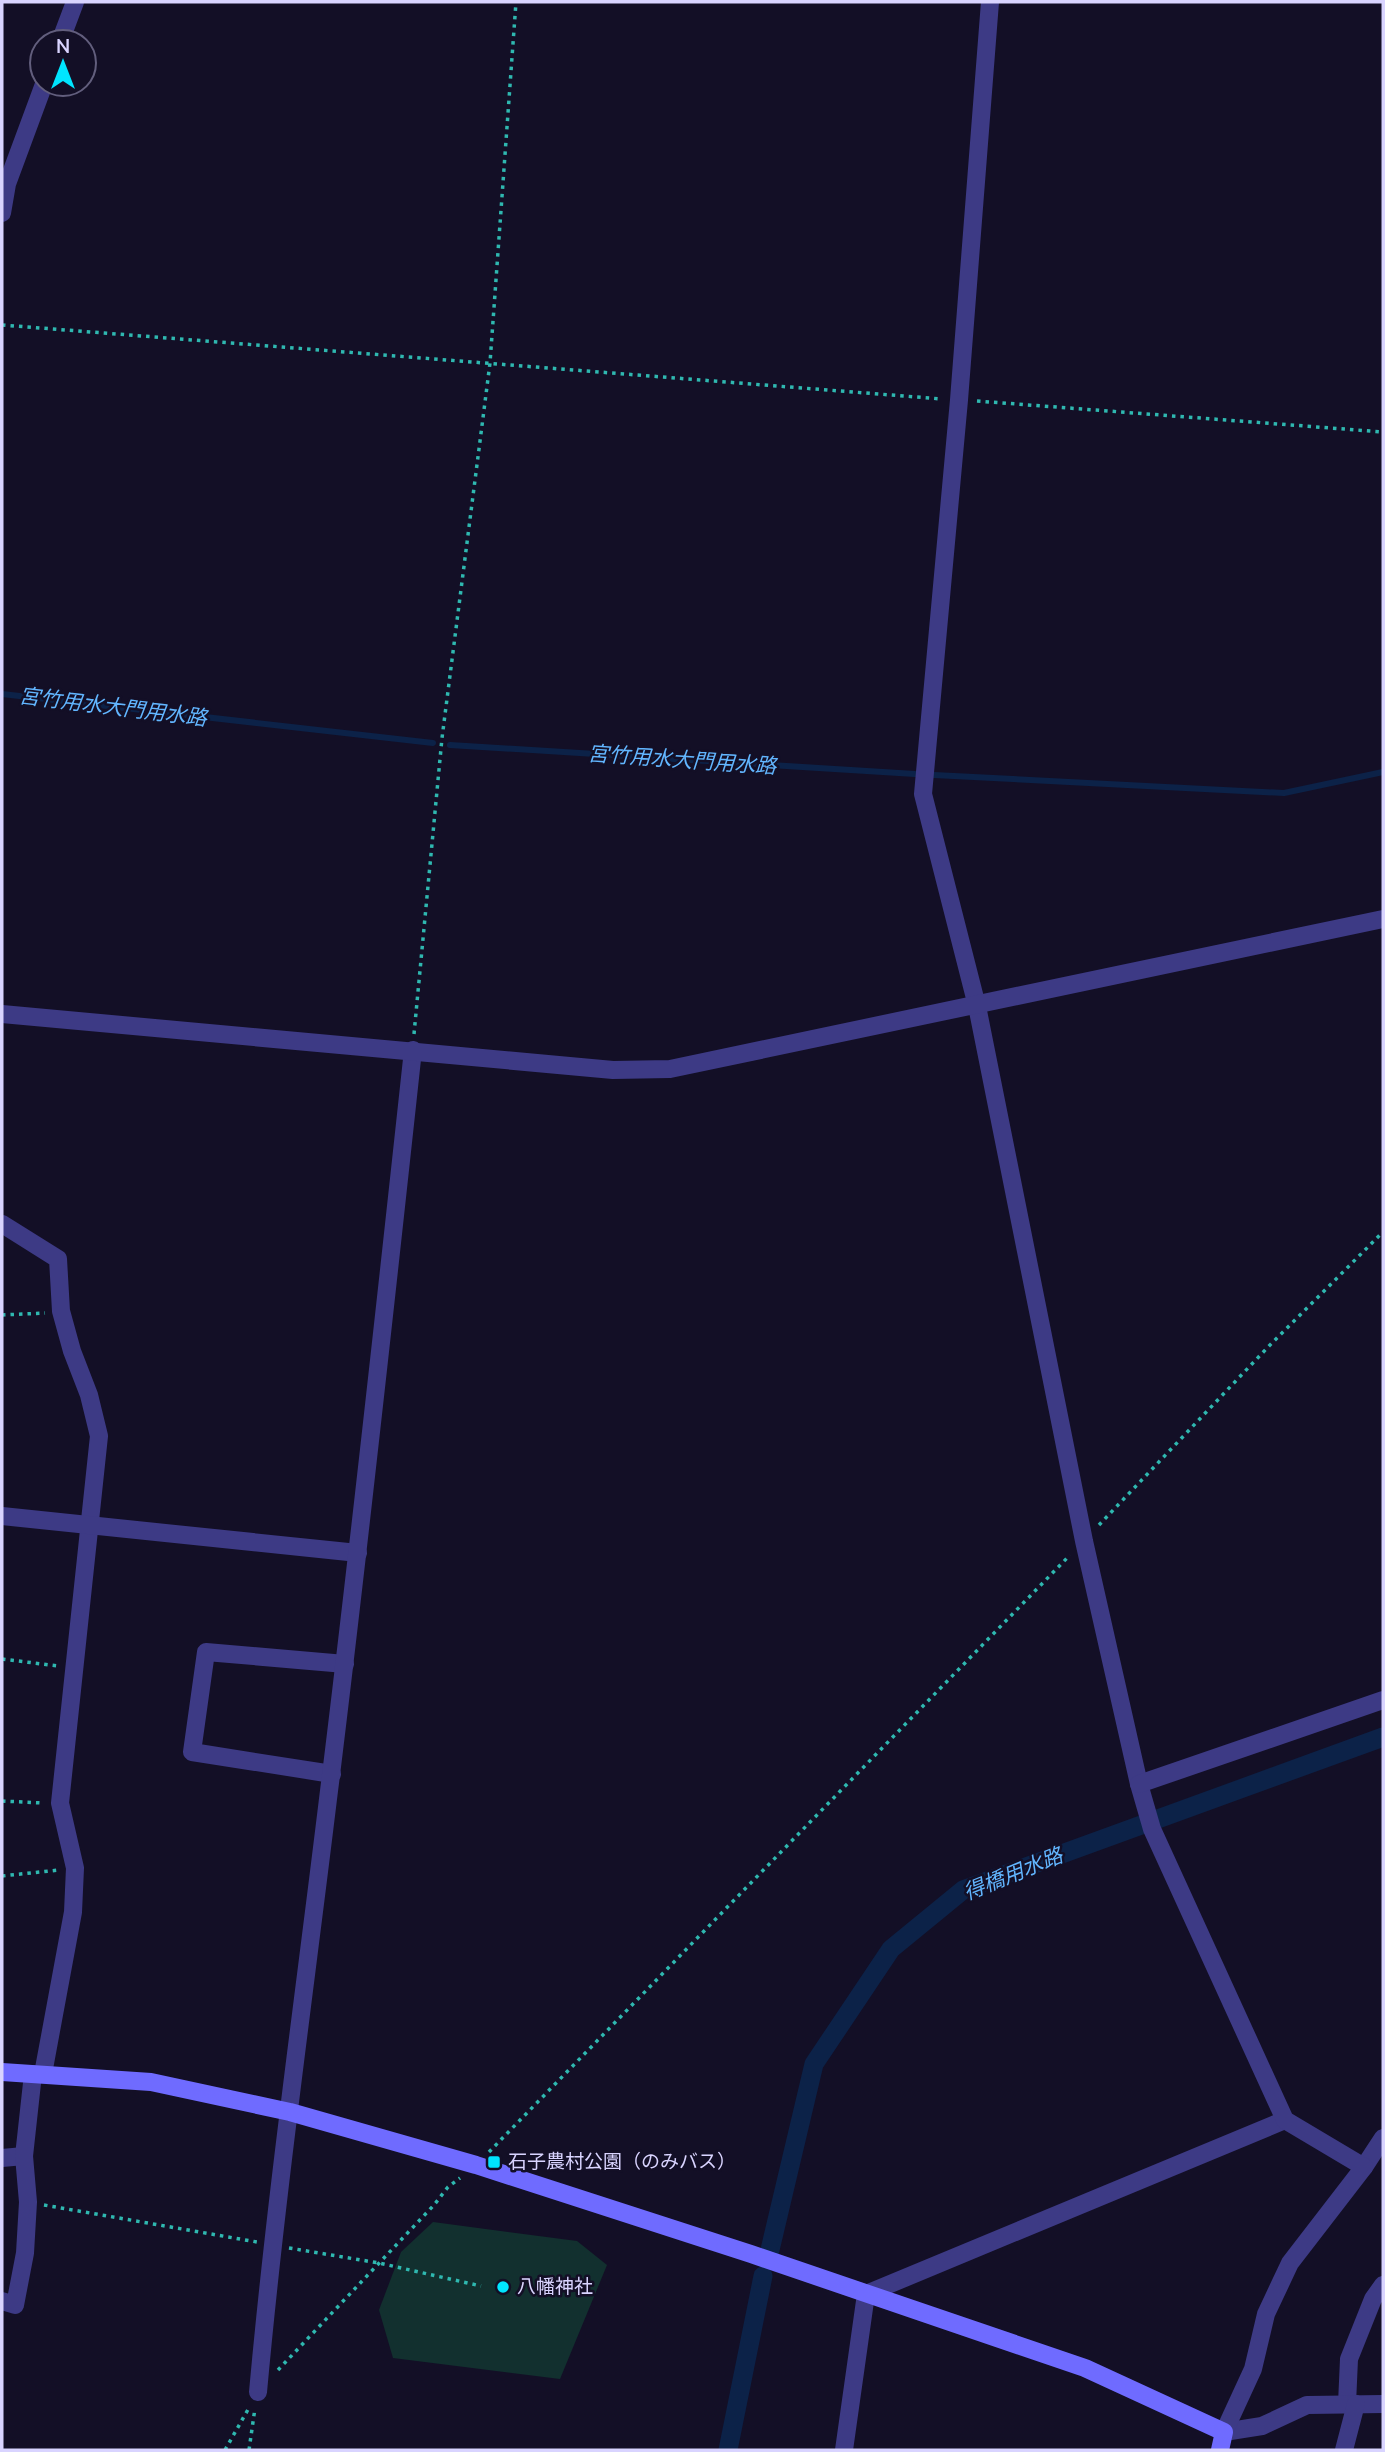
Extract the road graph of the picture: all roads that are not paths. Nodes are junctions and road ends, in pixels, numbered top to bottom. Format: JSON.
{"nodes":[{"id":1,"x":75,"y":2,"type":"edge"},
{"id":2,"x":990,"y":2,"type":"edge"},
{"id":3,"x":65,"y":28,"type":"edge"},
{"id":4,"x":39,"y":98,"type":"edge"},
{"id":5,"x":2,"y":213,"type":"edge"},
{"id":6,"x":1383,"y":919,"type":"edge"},
{"id":7,"x":977,"y":1006,"type":"junction"},
{"id":8,"x":2,"y":1014,"type":"edge"},
{"id":9,"x":413,"y":1050,"type":"junction"},
{"id":10,"x":2,"y":1224,"type":"edge"},
{"id":11,"x":2,"y":1516,"type":"edge"},
{"id":12,"x":90,"y":1527,"type":"junction"},
{"id":13,"x":358,"y":1553,"type":"junction"},
{"id":14,"x":345,"y":1664,"type":"junction"},
{"id":15,"x":1383,"y":1700,"type":"edge"},
{"id":16,"x":331,"y":1774,"type":"junction"},
{"id":17,"x":1139,"y":1784,"type":"junction"},
{"id":18,"x":2,"y":2073,"type":"edge"},
{"id":19,"x":38,"y":2074,"type":"junction"},
{"id":20,"x":290,"y":2112,"type":"junction"},
{"id":21,"x":1285,"y":2120,"type":"junction"},
{"id":22,"x":1382,"y":2144,"type":"edge"},
{"id":23,"x":24,"y":2156,"type":"junction"},
{"id":24,"x":2,"y":2158,"type":"edge"},
{"id":25,"x":1364,"y":2167,"type":"junction"},
{"id":26,"x":1383,"y":2285,"type":"edge"},
{"id":27,"x":866,"y":2294,"type":"junction"},
{"id":28,"x":2,"y":2301,"type":"edge"},
{"id":29,"x":258,"y":2392,"type":"road end"},
{"id":30,"x":1351,"y":2404,"type":"junction"},
{"id":31,"x":1383,"y":2404,"type":"edge"},
{"id":32,"x":1222,"y":2441,"type":"edge"},
{"id":33,"x":844,"y":2450,"type":"edge"},
{"id":34,"x":1344,"y":2450,"type":"edge"}],
"edges":[{"from":1,"to":3,"type":"street"},
{"from":2,"to":7,"type":"street"},
{"from":4,"to":5,"type":"street"},
{"from":6,"to":7,"type":"street"},
{"from":7,"to":9,"type":"street"},
{"from":7,"to":17,"type":"street"},
{"from":8,"to":9,"type":"street"},
{"from":9,"to":13,"type":"street"},
{"from":10,"to":12,"type":"street"},
{"from":11,"to":12,"type":"street"},
{"from":12,"to":13,"type":"street"},
{"from":12,"to":19,"type":"street"},
{"from":13,"to":14,"type":"street"},
{"from":14,"to":16,"type":"street"},
{"from":14,"to":16,"type":"street"},
{"from":15,"to":17,"type":"street"},
{"from":16,"to":20,"type":"street"},
{"from":17,"to":21,"type":"street"},
{"from":18,"to":19,"type":"main road"},
{"from":19,"to":20,"type":"main road"},
{"from":19,"to":23,"type":"street"},
{"from":20,"to":27,"type":"main road"},
{"from":20,"to":29,"type":"street"},
{"from":21,"to":25,"type":"street"},
{"from":21,"to":27,"type":"street"},
{"from":22,"to":25,"type":"street"},
{"from":23,"to":24,"type":"street"},
{"from":23,"to":28,"type":"street"},
{"from":25,"to":32,"type":"street"},
{"from":26,"to":30,"type":"street"},
{"from":27,"to":32,"type":"main road"},
{"from":27,"to":33,"type":"street"},
{"from":30,"to":31,"type":"street"},
{"from":30,"to":32,"type":"street"},
{"from":30,"to":34,"type":"street"}]}
